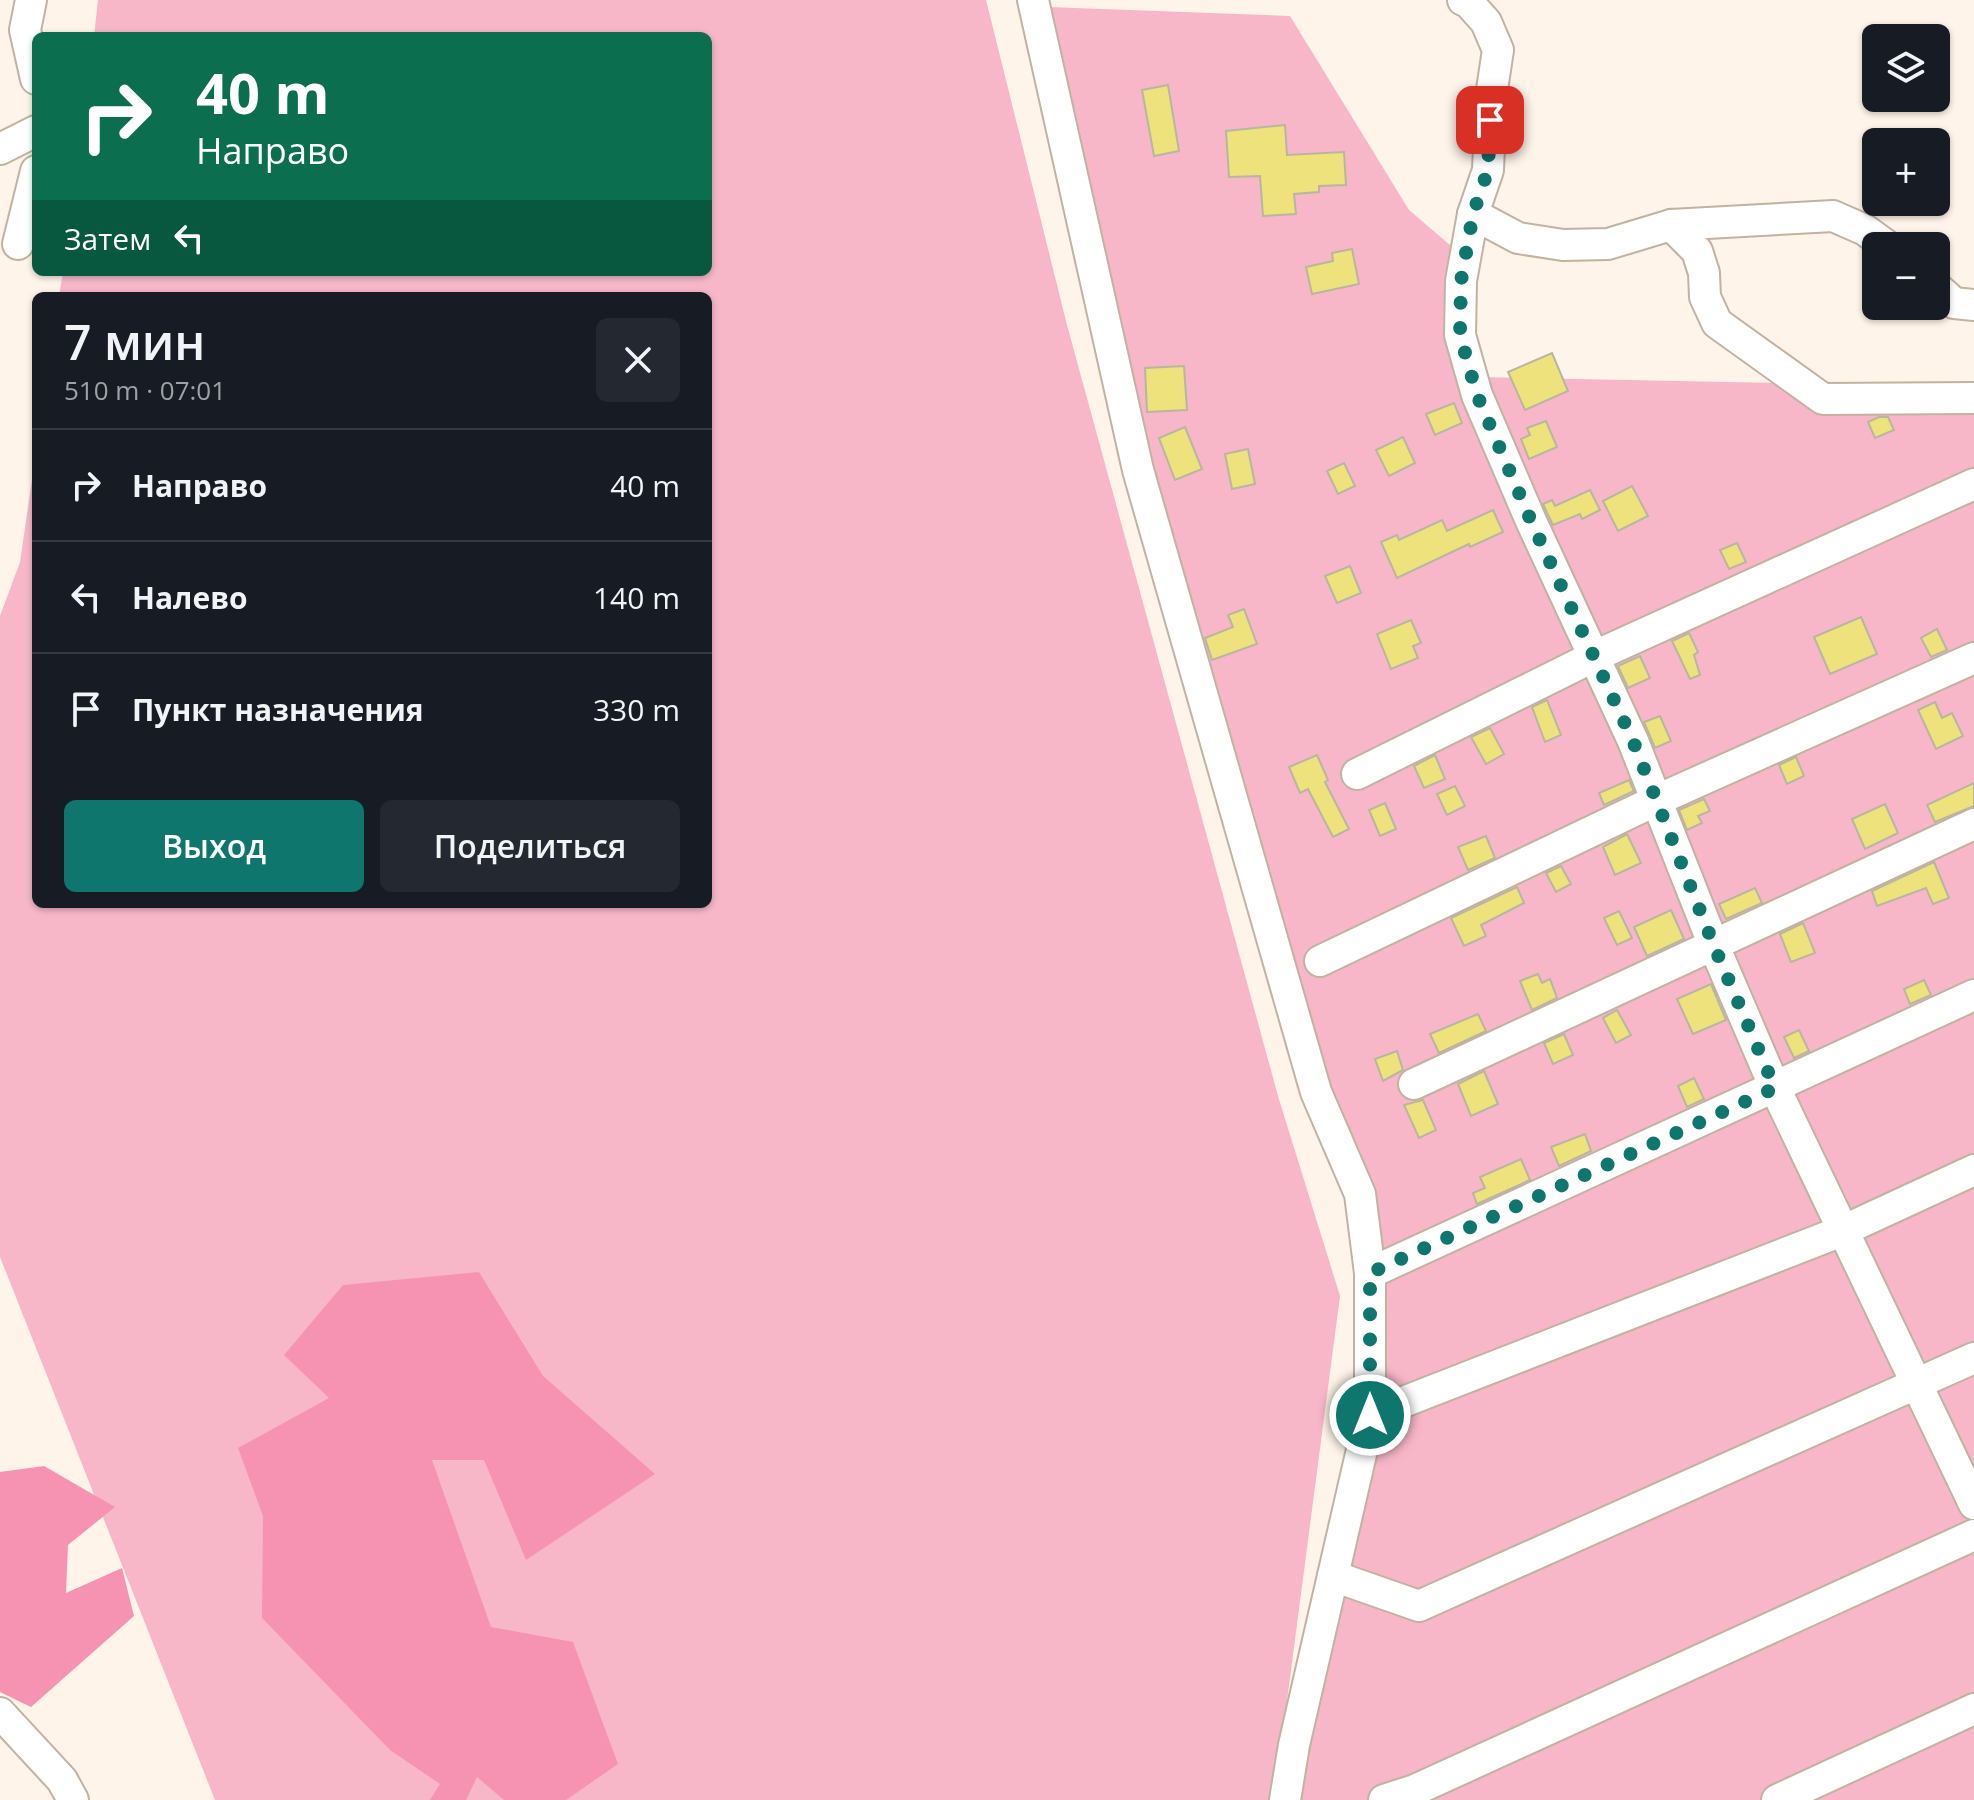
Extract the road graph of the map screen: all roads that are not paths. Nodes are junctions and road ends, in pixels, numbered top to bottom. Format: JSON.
{"nodes":[{"id":1,"x":31,"y":0,"type":"edge"},
{"id":2,"x":1033,"y":0,"type":"edge"},
{"id":3,"x":1463,"y":0,"type":"edge"},
{"id":4,"x":32,"y":61,"type":"edge"},
{"id":5,"x":32,"y":133,"type":"edge"},
{"id":6,"x":0,"y":149,"type":"edge"},
{"id":7,"x":32,"y":187,"type":"edge"},
{"id":8,"x":1473,"y":214,"type":"junction"},
{"id":9,"x":1671,"y":225,"type":"junction"},
{"id":10,"x":1868,"y":232,"type":"edge"},
{"id":11,"x":18,"y":244,"type":"dead end"},
{"id":12,"x":1950,"y":299,"type":"edge"},
{"id":13,"x":1974,"y":305,"type":"edge"},
{"id":14,"x":1974,"y":398,"type":"edge"},
{"id":15,"x":1974,"y":484,"type":"edge"},
{"id":16,"x":1595,"y":656,"type":"junction"},
{"id":17,"x":1974,"y":658,"type":"edge"},
{"id":18,"x":1357,"y":774,"type":"dead end"},
{"id":19,"x":1657,"y":800,"type":"junction"},
{"id":20,"x":1974,"y":824,"type":"edge"},
{"id":21,"x":1714,"y":946,"type":"junction"},
{"id":22,"x":1320,"y":961,"type":"dead end"},
{"id":23,"x":1974,"y":995,"type":"edge"},
{"id":24,"x":1414,"y":1084,"type":"dead end"},
{"id":25,"x":1775,"y":1088,"type":"junction"},
{"id":26,"x":1974,"y":1170,"type":"edge"},
{"id":27,"x":1842,"y":1231,"type":"junction"},
{"id":28,"x":1370,"y":1273,"type":"junction"},
{"id":29,"x":1974,"y":1358,"type":"edge"},
{"id":30,"x":1916,"y":1385,"type":"junction"},
{"id":31,"x":1370,"y":1415,"type":"junction"},
{"id":32,"x":1974,"y":1504,"type":"edge"},
{"id":33,"x":1974,"y":1535,"type":"edge"},
{"id":34,"x":1333,"y":1576,"type":"junction"},
{"id":35,"x":1974,"y":1709,"type":"edge"},
{"id":36,"x":0,"y":1713,"type":"edge"},
{"id":37,"x":73,"y":1800,"type":"edge"},
{"id":38,"x":1285,"y":1800,"type":"edge"},
{"id":39,"x":1384,"y":1800,"type":"edge"},
{"id":40,"x":1777,"y":1800,"type":"edge"}],
"edges":[{"from":1,"to":4,"type":"street"},
{"from":2,"to":28,"type":"street"},
{"from":3,"to":8,"type":"street"},
{"from":5,"to":6,"type":"street"},
{"from":7,"to":11,"type":"street"},
{"from":8,"to":9,"type":"street"},
{"from":8,"to":16,"type":"street"},
{"from":9,"to":10,"type":"street"},
{"from":9,"to":14,"type":"street"},
{"from":12,"to":13,"type":"street"},
{"from":15,"to":16,"type":"street"},
{"from":16,"to":18,"type":"street"},
{"from":16,"to":19,"type":"street"},
{"from":17,"to":19,"type":"street"},
{"from":19,"to":21,"type":"street"},
{"from":19,"to":22,"type":"street"},
{"from":20,"to":21,"type":"street"},
{"from":21,"to":24,"type":"street"},
{"from":21,"to":25,"type":"street"},
{"from":23,"to":25,"type":"street"},
{"from":25,"to":27,"type":"street"},
{"from":25,"to":28,"type":"street"},
{"from":26,"to":27,"type":"street"},
{"from":27,"to":30,"type":"street"},
{"from":27,"to":31,"type":"street"},
{"from":28,"to":31,"type":"street"},
{"from":29,"to":30,"type":"street"},
{"from":30,"to":32,"type":"street"},
{"from":30,"to":34,"type":"street"},
{"from":31,"to":34,"type":"street"},
{"from":33,"to":39,"type":"street"},
{"from":34,"to":38,"type":"street"},
{"from":35,"to":40,"type":"street"},
{"from":36,"to":37,"type":"street"}]}
